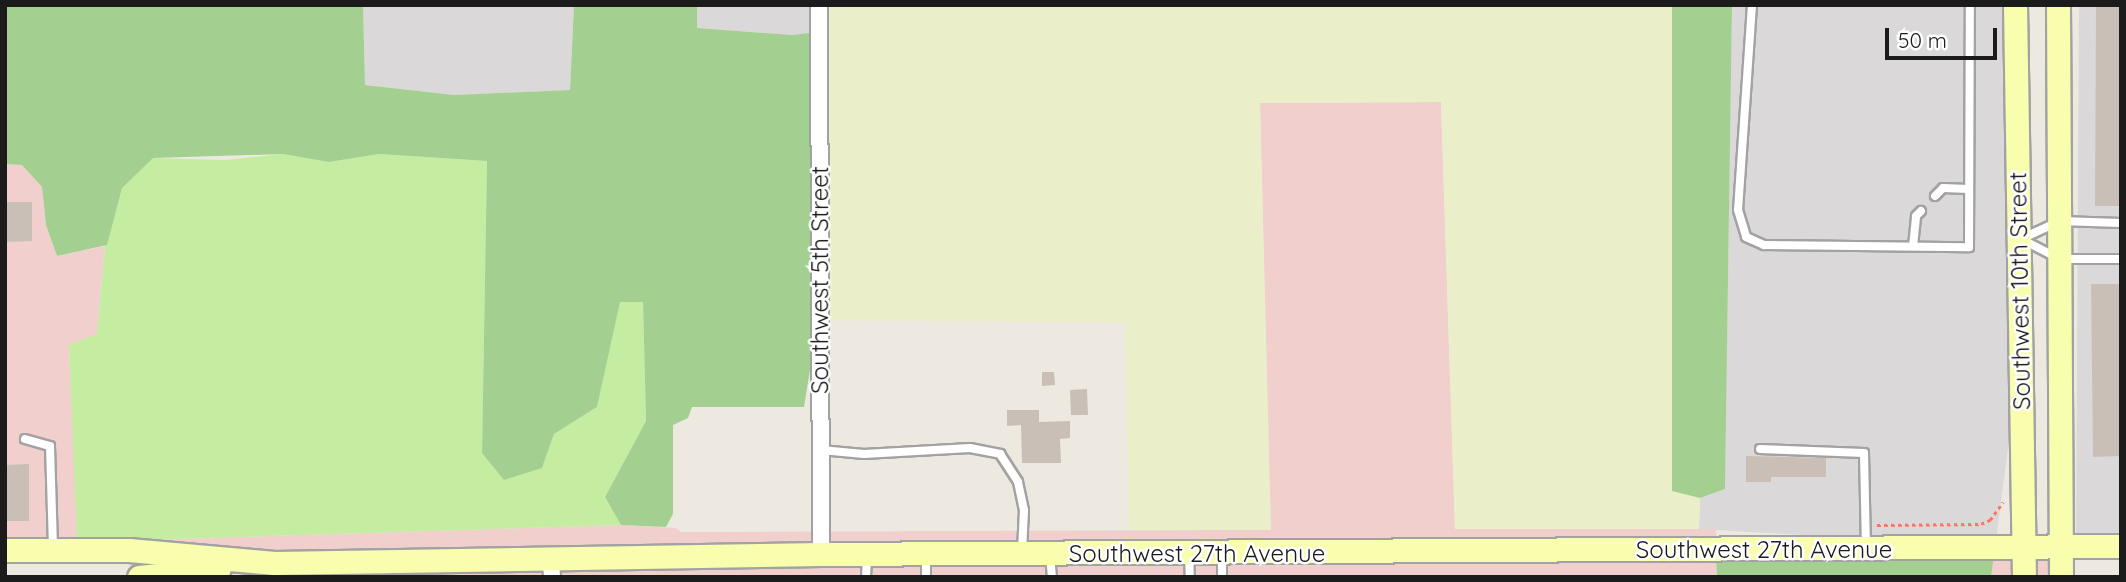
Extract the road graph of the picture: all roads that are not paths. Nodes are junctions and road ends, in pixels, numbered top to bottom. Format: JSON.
{"nodes":[{"id":1,"x":820,"y":5,"type":"edge"},
{"id":2,"x":1752,"y":5,"type":"edge"},
{"id":3,"x":1970,"y":5,"type":"edge"},
{"id":4,"x":2015,"y":5,"type":"edge"},
{"id":5,"x":2058,"y":5,"type":"edge"},
{"id":6,"x":1969,"y":189,"type":"junction"},
{"id":7,"x":1935,"y":196,"type":"dead end"},
{"id":8,"x":1921,"y":211,"type":"dead end"},
{"id":9,"x":2060,"y":220,"type":"junction"},
{"id":10,"x":2121,"y":223,"type":"edge"},
{"id":11,"x":2020,"y":239,"type":"junction"},
{"id":12,"x":1913,"y":246,"type":"junction"},
{"id":13,"x":2060,"y":259,"type":"junction"},
{"id":14,"x":2121,"y":259,"type":"edge"},
{"id":15,"x":25,"y":439,"type":"dead end"},
{"id":16,"x":1760,"y":449,"type":"dead end"},
{"id":17,"x":821,"y":450,"type":"junction"},
{"id":18,"x":2121,"y":546,"type":"edge"},
{"id":19,"x":2024,"y":547,"type":"junction"},
{"id":20,"x":2063,"y":547,"type":"junction"},
{"id":21,"x":1867,"y":549,"type":"junction"},
{"id":22,"x":5,"y":550,"type":"edge"},
{"id":23,"x":53,"y":550,"type":"junction"},
{"id":24,"x":821,"y":554,"type":"junction"},
{"id":25,"x":1022,"y":554,"type":"junction"},
{"id":26,"x":1222,"y":554,"type":"junction"},
{"id":27,"x":274,"y":563,"type":"junction"},
{"id":28,"x":926,"y":565,"type":"edge"},
{"id":29,"x":1190,"y":565,"type":"edge"},
{"id":30,"x":866,"y":566,"type":"edge"},
{"id":31,"x":1051,"y":566,"type":"edge"},
{"id":32,"x":552,"y":569,"type":"edge"},
{"id":33,"x":139,"y":577,"type":"edge"},
{"id":34,"x":1222,"y":577,"type":"edge"},
{"id":35,"x":2024,"y":577,"type":"edge"},
{"id":36,"x":2061,"y":577,"type":"edge"}],
"edges":[{"from":1,"to":17,"type":"street","name":"Southwest 5th Street"},
{"from":2,"to":12,"type":"lane"},
{"from":3,"to":6,"type":"lane"},
{"from":4,"to":11,"type":"main road","name":"Southwest 10th Street"},
{"from":5,"to":9,"type":"main road","name":"Southwest 10th Street"},
{"from":6,"to":7,"type":"lane"},
{"from":6,"to":12,"type":"lane"},
{"from":8,"to":12,"type":"lane"},
{"from":9,"to":10,"type":"lane"},
{"from":9,"to":11,"type":"lane"},
{"from":9,"to":13,"type":"main road","name":"Southwest 10th Street"},
{"from":11,"to":13,"type":"lane"},
{"from":11,"to":19,"type":"main road","name":"Southwest 10th Street"},
{"from":13,"to":14,"type":"lane"},
{"from":13,"to":20,"type":"main road","name":"Southwest 10th Street"},
{"from":15,"to":23,"type":"lane"},
{"from":16,"to":21,"type":"lane"},
{"from":17,"to":24,"type":"street","name":"Southwest 5th Street"},
{"from":17,"to":25,"type":"lane"},
{"from":18,"to":20,"type":"main road","name":"Southwest 27th Avenue"},
{"from":19,"to":20,"type":"main road","name":"Southwest 27th Avenue"},
{"from":19,"to":21,"type":"main road","name":"Southwest 27th Avenue"},
{"from":19,"to":35,"type":"main road","name":"Southwest 10th Street"},
{"from":20,"to":36,"type":"main road","name":"Southwest 10th Street"},
{"from":21,"to":26,"type":"main road","name":"Southwest 27th Avenue"},
{"from":22,"to":23,"type":"main road","name":"Southwest 27th Avenue"},
{"from":23,"to":27,"type":"main road","name":"Southwest 27th Avenue"},
{"from":24,"to":30,"type":"main road","name":"Southwest 27th Avenue"},
{"from":24,"to":32,"type":"main road","name":"Southwest 27th Avenue"},
{"from":25,"to":28,"type":"main road","name":"Southwest 27th Avenue"},
{"from":25,"to":31,"type":"main road","name":"Southwest 27th Avenue"},
{"from":26,"to":29,"type":"main road","name":"Southwest 27th Avenue"},
{"from":26,"to":34,"type":"lane"},
{"from":27,"to":32,"type":"main road","name":"Southwest 27th Avenue"},
{"from":27,"to":33,"type":"main road","name":"Southwest 27th Avenue"},
{"from":28,"to":30,"type":"main road","name":"Southwest 27th Avenue"},
{"from":29,"to":31,"type":"main road","name":"Southwest 27th Avenue"}]}
